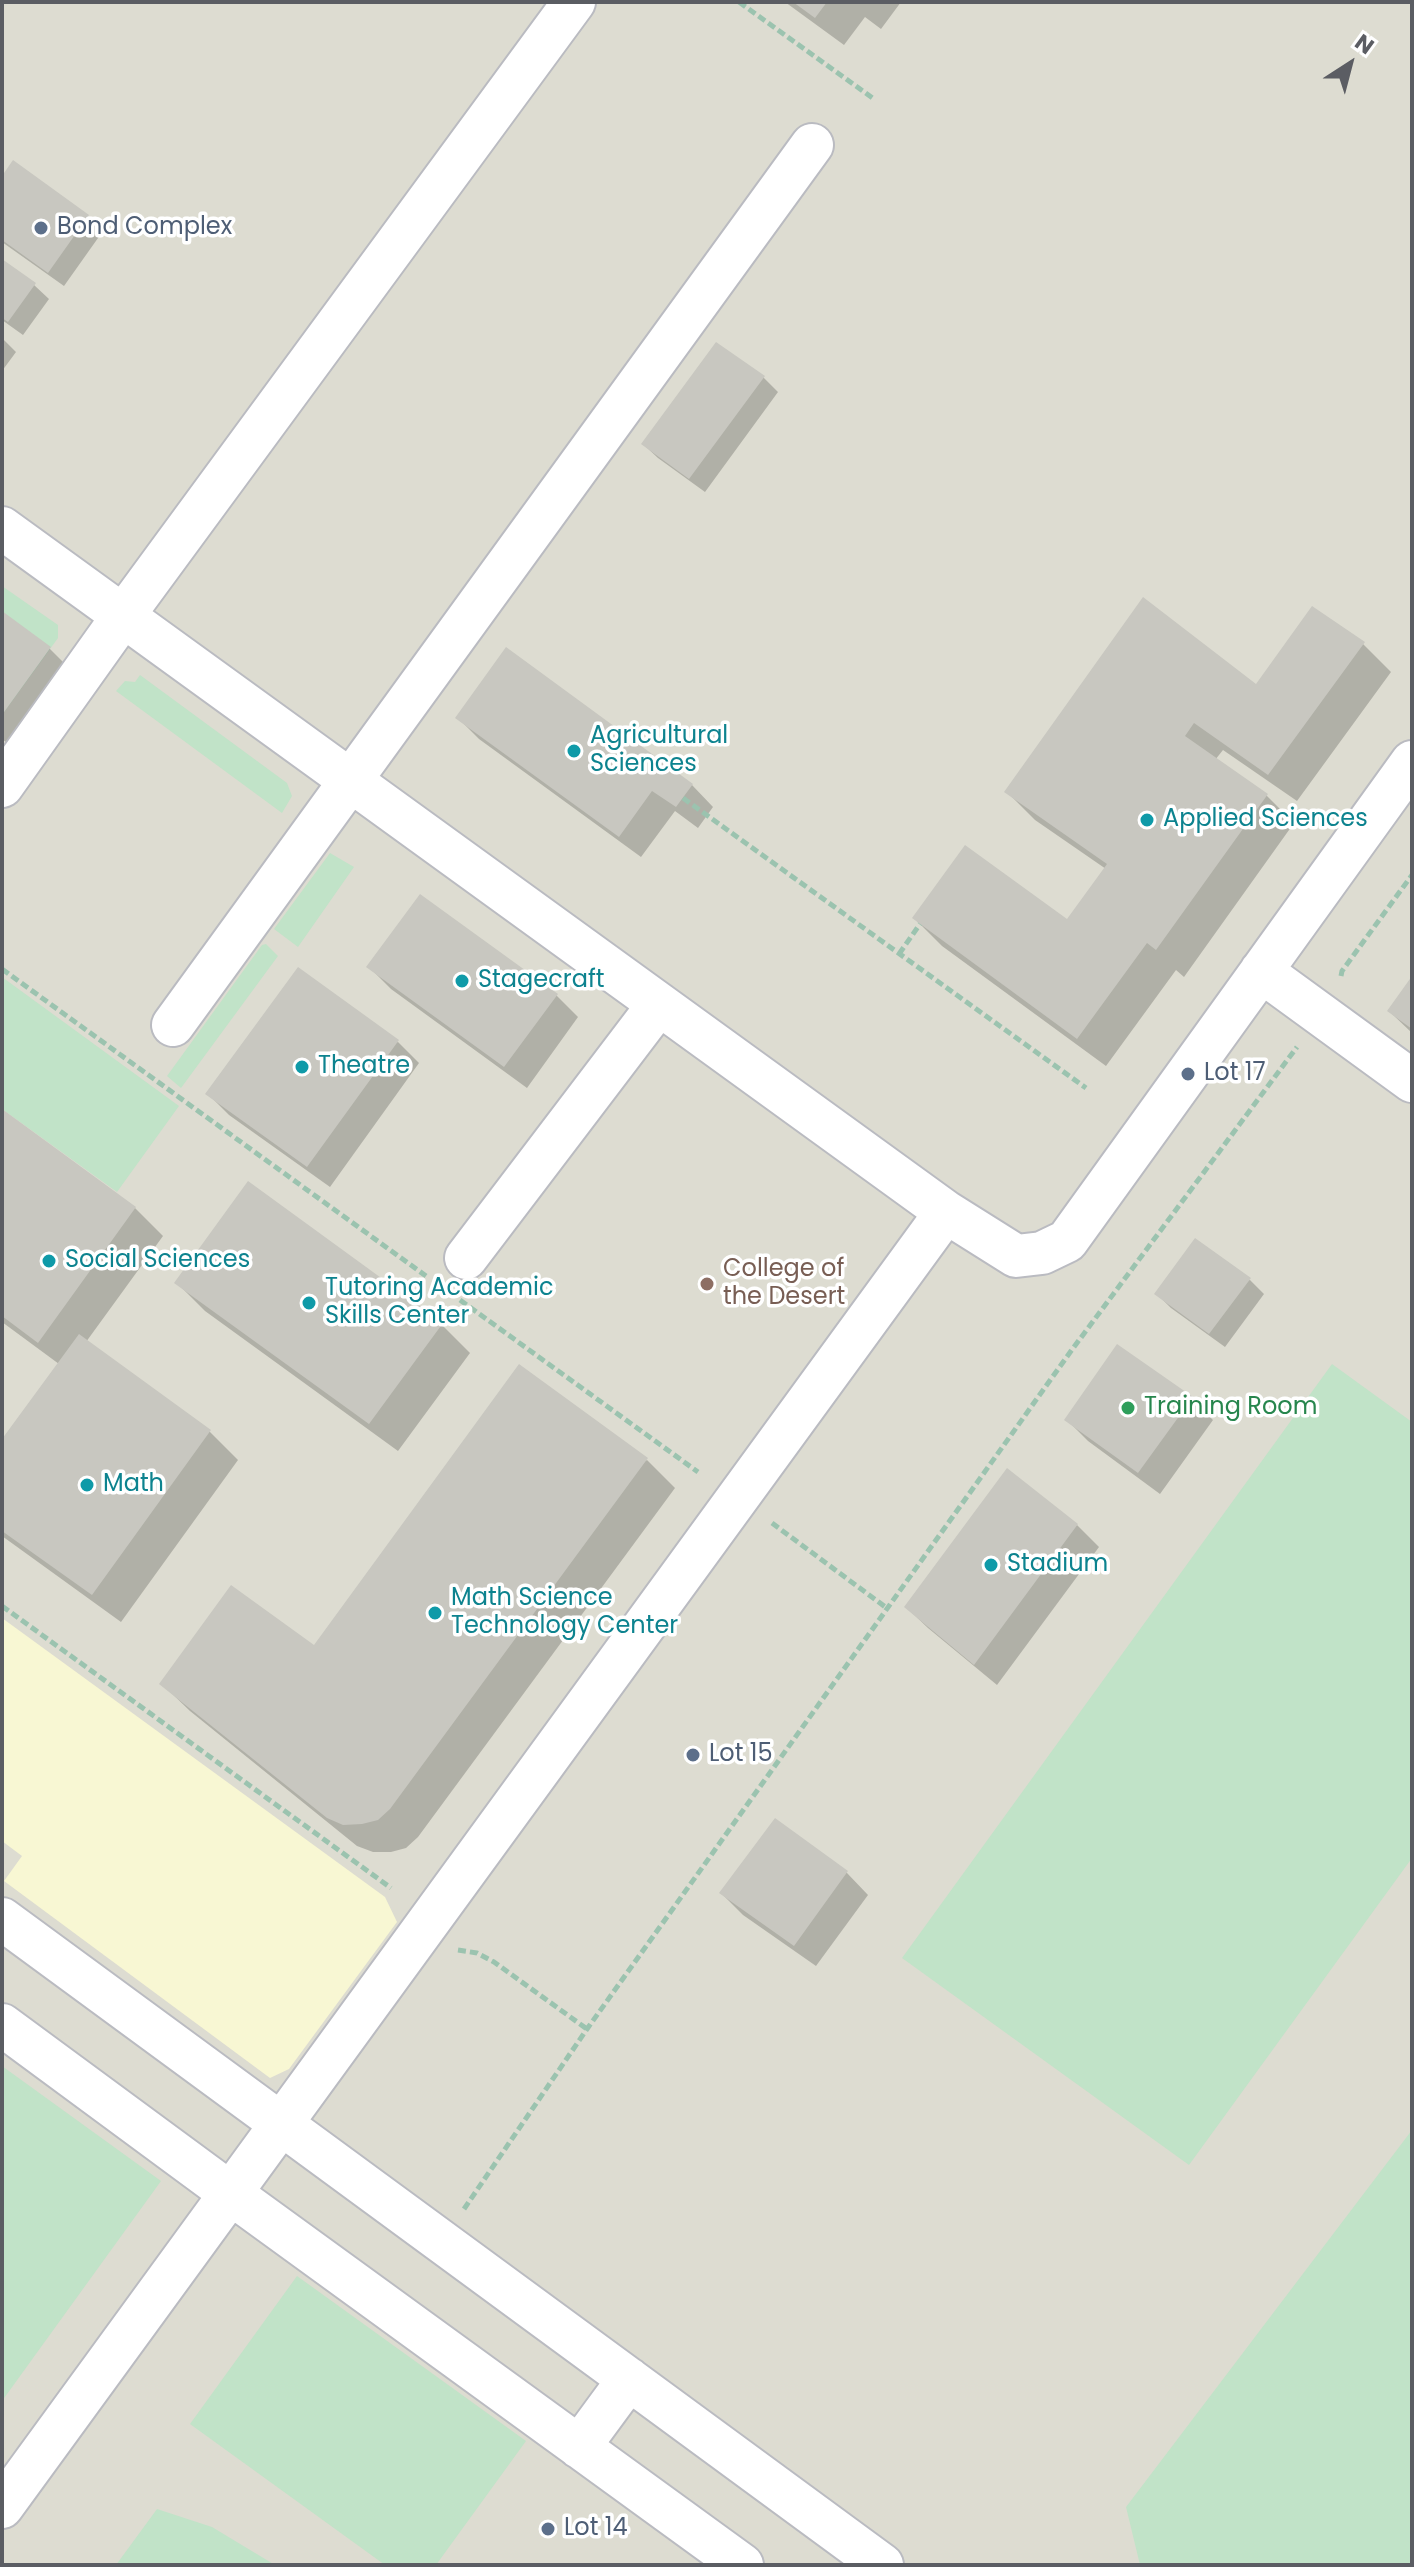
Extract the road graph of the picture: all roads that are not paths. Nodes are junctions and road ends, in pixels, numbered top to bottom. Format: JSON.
{"nodes":[{"id":1,"x":574,"y":2,"type":"edge"},
{"id":2,"x":812,"y":145,"type":"dead end"},
{"id":3,"x":2,"y":528,"type":"edge"},
{"id":4,"x":123,"y":616,"type":"junction"},
{"id":5,"x":1412,"y":762,"type":"edge"},
{"id":6,"x":350,"y":780,"type":"junction"},
{"id":7,"x":2,"y":786,"type":"edge"},
{"id":8,"x":1261,"y":971,"type":"junction"},
{"id":9,"x":659,"y":1004,"type":"junction"},
{"id":10,"x":173,"y":1025,"type":"dead end"},
{"id":11,"x":1412,"y":1081,"type":"edge"},
{"id":12,"x":946,"y":1212,"type":"junction"},
{"id":13,"x":449,"y":1277,"type":"road end"},
{"id":14,"x":2,"y":1919,"type":"edge"},
{"id":15,"x":2,"y":2025,"type":"edge"},
{"id":16,"x":280,"y":2124,"type":"junction"},
{"id":17,"x":230,"y":2193,"type":"junction"},
{"id":18,"x":629,"y":2379,"type":"junction"},
{"id":19,"x":579,"y":2447,"type":"junction"},
{"id":20,"x":2,"y":2507,"type":"edge"},
{"id":21,"x":742,"y":2565,"type":"edge"},
{"id":22,"x":882,"y":2565,"type":"edge"}],
"edges":[{"from":1,"to":4,"type":"street"},
{"from":2,"to":6,"type":"street"},
{"from":3,"to":4,"type":"street"},
{"from":4,"to":6,"type":"street"},
{"from":4,"to":7,"type":"street"},
{"from":5,"to":8,"type":"street"},
{"from":6,"to":9,"type":"street"},
{"from":6,"to":10,"type":"street"},
{"from":8,"to":11,"type":"street"},
{"from":8,"to":12,"type":"street"},
{"from":9,"to":12,"type":"street"},
{"from":9,"to":13,"type":"street"},
{"from":12,"to":16,"type":"street"},
{"from":14,"to":16,"type":"street"},
{"from":15,"to":17,"type":"street"},
{"from":16,"to":17,"type":"street"},
{"from":16,"to":18,"type":"street"},
{"from":17,"to":19,"type":"street"},
{"from":17,"to":20,"type":"street"},
{"from":18,"to":19,"type":"street"},
{"from":18,"to":22,"type":"street"},
{"from":19,"to":21,"type":"street"}]}
